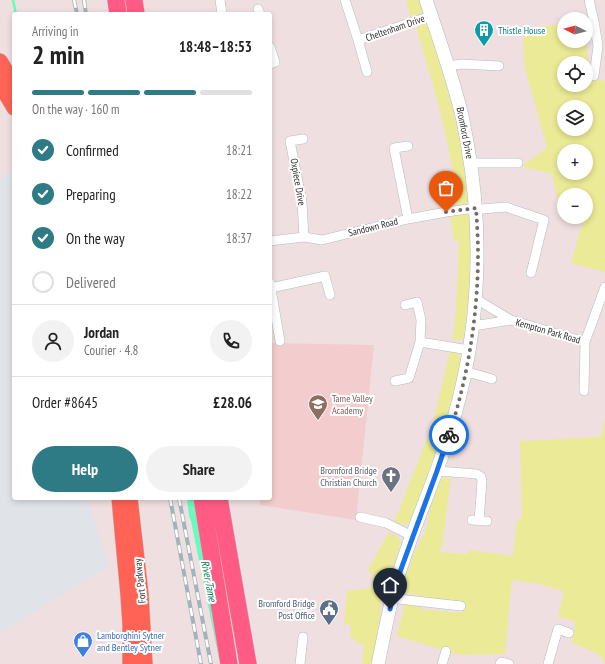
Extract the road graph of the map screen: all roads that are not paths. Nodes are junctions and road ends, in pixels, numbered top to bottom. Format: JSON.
{"nodes":[{"id":1,"x":116,"y":0,"type":"edge"},
{"id":2,"x":134,"y":0,"type":"edge"},
{"id":3,"x":220,"y":0,"type":"edge"},
{"id":4,"x":345,"y":0,"type":"edge"},
{"id":5,"x":426,"y":0,"type":"edge"},
{"id":6,"x":589,"y":0,"type":"edge"},
{"id":7,"x":118,"y":12,"type":"edge"},
{"id":8,"x":136,"y":12,"type":"edge"},
{"id":9,"x":222,"y":12,"type":"edge"},
{"id":10,"x":431,"y":16,"type":"junction"},
{"id":11,"x":358,"y":40,"type":"junction"},
{"id":12,"x":272,"y":53,"type":"edge"},
{"id":13,"x":0,"y":61,"type":"edge"},
{"id":14,"x":600,"y":62,"type":"edge"},
{"id":15,"x":272,"y":63,"type":"edge"},
{"id":16,"x":447,"y":66,"type":"junction"},
{"id":17,"x":499,"y":66,"type":"dead end"},
{"id":18,"x":367,"y":72,"type":"dead end"},
{"id":19,"x":594,"y":76,"type":"dead end"},
{"id":20,"x":12,"y":81,"type":"edge"},
{"id":21,"x":0,"y":84,"type":"edge"},
{"id":22,"x":12,"y":105,"type":"edge"},
{"id":23,"x":303,"y":139,"type":"dead end"},
{"id":24,"x":408,"y":146,"type":"dead end"},
{"id":25,"x":471,"y":163,"type":"junction"},
{"id":26,"x":518,"y":163,"type":"dead end"},
{"id":27,"x":476,"y":208,"type":"junction"},
{"id":28,"x":408,"y":219,"type":"junction"},
{"id":29,"x":304,"y":237,"type":"junction"},
{"id":30,"x":272,"y":241,"type":"edge"},
{"id":31,"x":530,"y":273,"type":"dead end"},
{"id":32,"x":272,"y":285,"type":"edge"},
{"id":33,"x":605,"y":287,"type":"edge"},
{"id":34,"x":272,"y":291,"type":"edge"},
{"id":35,"x":330,"y":295,"type":"dead end"},
{"id":36,"x":476,"y":299,"type":"junction"},
{"id":37,"x":405,"y":305,"type":"dead end"},
{"id":38,"x":511,"y":320,"type":"junction"},
{"id":39,"x":473,"y":326,"type":"junction"},
{"id":40,"x":280,"y":341,"type":"dead end"},
{"id":41,"x":420,"y":342,"type":"junction"},
{"id":42,"x":585,"y":342,"type":"junction"},
{"id":43,"x":469,"y":350,"type":"junction"},
{"id":44,"x":465,"y":373,"type":"junction"},
{"id":45,"x":492,"y":379,"type":"dead end"},
{"id":46,"x":395,"y":381,"type":"dead end"},
{"id":47,"x":584,"y":391,"type":"dead end"},
{"id":48,"x":437,"y":471,"type":"junction"},
{"id":49,"x":119,"y":500,"type":"edge"},
{"id":50,"x":130,"y":500,"type":"edge"},
{"id":51,"x":202,"y":500,"type":"edge"},
{"id":52,"x":219,"y":500,"type":"edge"},
{"id":53,"x":360,"y":517,"type":"dead end"},
{"id":54,"x":480,"y":521,"type":"dead end"},
{"id":55,"x":412,"y":536,"type":"junction"},
{"id":56,"x":393,"y":598,"type":"junction"},
{"id":57,"x":461,"y":606,"type":"dead end"},
{"id":58,"x":569,"y":633,"type":"dead end"},
{"id":59,"x":303,"y":637,"type":"dead end"},
{"id":60,"x":446,"y":651,"type":"dead end"},
{"id":61,"x":130,"y":664,"type":"edge"},
{"id":62,"x":145,"y":664,"type":"edge"},
{"id":63,"x":229,"y":664,"type":"edge"},
{"id":64,"x":248,"y":664,"type":"edge"},
{"id":65,"x":300,"y":664,"type":"edge"},
{"id":66,"x":378,"y":664,"type":"edge"},
{"id":67,"x":442,"y":664,"type":"edge"},
{"id":68,"x":500,"y":664,"type":"edge"},
{"id":69,"x":509,"y":664,"type":"edge"},
{"id":70,"x":548,"y":664,"type":"edge"}],
"edges":[{"from":1,"to":7,"type":"highway"},
{"from":2,"to":8,"type":"highway"},
{"from":3,"to":9,"type":"street"},
{"from":4,"to":11,"type":"street","name":"Cheltenham Drive"},
{"from":5,"to":10,"type":"street","name":"Bromford Drive"},
{"from":6,"to":14,"type":"street"},
{"from":10,"to":11,"type":"street","name":"Cheltenham Drive"},
{"from":10,"to":16,"type":"street","name":"Bromford Drive"},
{"from":11,"to":18,"type":"street","name":"Cheltenham Drive"},
{"from":12,"to":15,"type":"street"},
{"from":13,"to":20,"type":"main road"},
{"from":14,"to":19,"type":"street"},
{"from":16,"to":17,"type":"street"},
{"from":16,"to":25,"type":"street","name":"Bromford Drive"},
{"from":21,"to":22,"type":"main road"},
{"from":23,"to":29,"type":"street","name":"Oxpiece Drive"},
{"from":24,"to":28,"type":"street"},
{"from":25,"to":26,"type":"street"},
{"from":25,"to":27,"type":"street","name":"Bromford Drive"},
{"from":27,"to":28,"type":"street","name":"Sandown Road"},
{"from":27,"to":31,"type":"street","name":"Sandown Road"},
{"from":27,"to":36,"type":"street","name":"Bromford Drive"},
{"from":28,"to":29,"type":"street","name":"Sandown Road"},
{"from":29,"to":30,"type":"street","name":"Sandown Road"},
{"from":32,"to":35,"type":"street"},
{"from":33,"to":42,"type":"street","name":"Kempton Park Road"},
{"from":34,"to":40,"type":"street"},
{"from":36,"to":38,"type":"street","name":"Kempton Park Road"},
{"from":36,"to":39,"type":"street","name":"Bromford Drive"},
{"from":37,"to":41,"type":"street"},
{"from":38,"to":39,"type":"street","name":"Kempton Park Road"},
{"from":38,"to":42,"type":"street","name":"Kempton Park Road"},
{"from":39,"to":43,"type":"street","name":"Bromford Drive"},
{"from":41,"to":43,"type":"street"},
{"from":41,"to":46,"type":"street"},
{"from":42,"to":47,"type":"street","name":"Kempton Park Road"},
{"from":43,"to":44,"type":"street","name":"Bromford Drive"},
{"from":44,"to":45,"type":"street"},
{"from":44,"to":48,"type":"street","name":"Bromford Drive"},
{"from":48,"to":54,"type":"street"},
{"from":48,"to":55,"type":"street","name":"Bromford Drive"},
{"from":49,"to":61,"type":"main road","name":"Fort Parkway"},
{"from":50,"to":62,"type":"main road","name":"Fort Parkway"},
{"from":51,"to":63,"type":"highway"},
{"from":52,"to":64,"type":"highway"},
{"from":53,"to":55,"type":"street"},
{"from":55,"to":56,"type":"street","name":"Bromford Drive"},
{"from":56,"to":57,"type":"street"},
{"from":56,"to":66,"type":"street","name":"Bromford Drive"},
{"from":58,"to":70,"type":"street"},
{"from":59,"to":65,"type":"street"},
{"from":60,"to":67,"type":"street"},
{"from":68,"to":69,"type":"street"}]}
